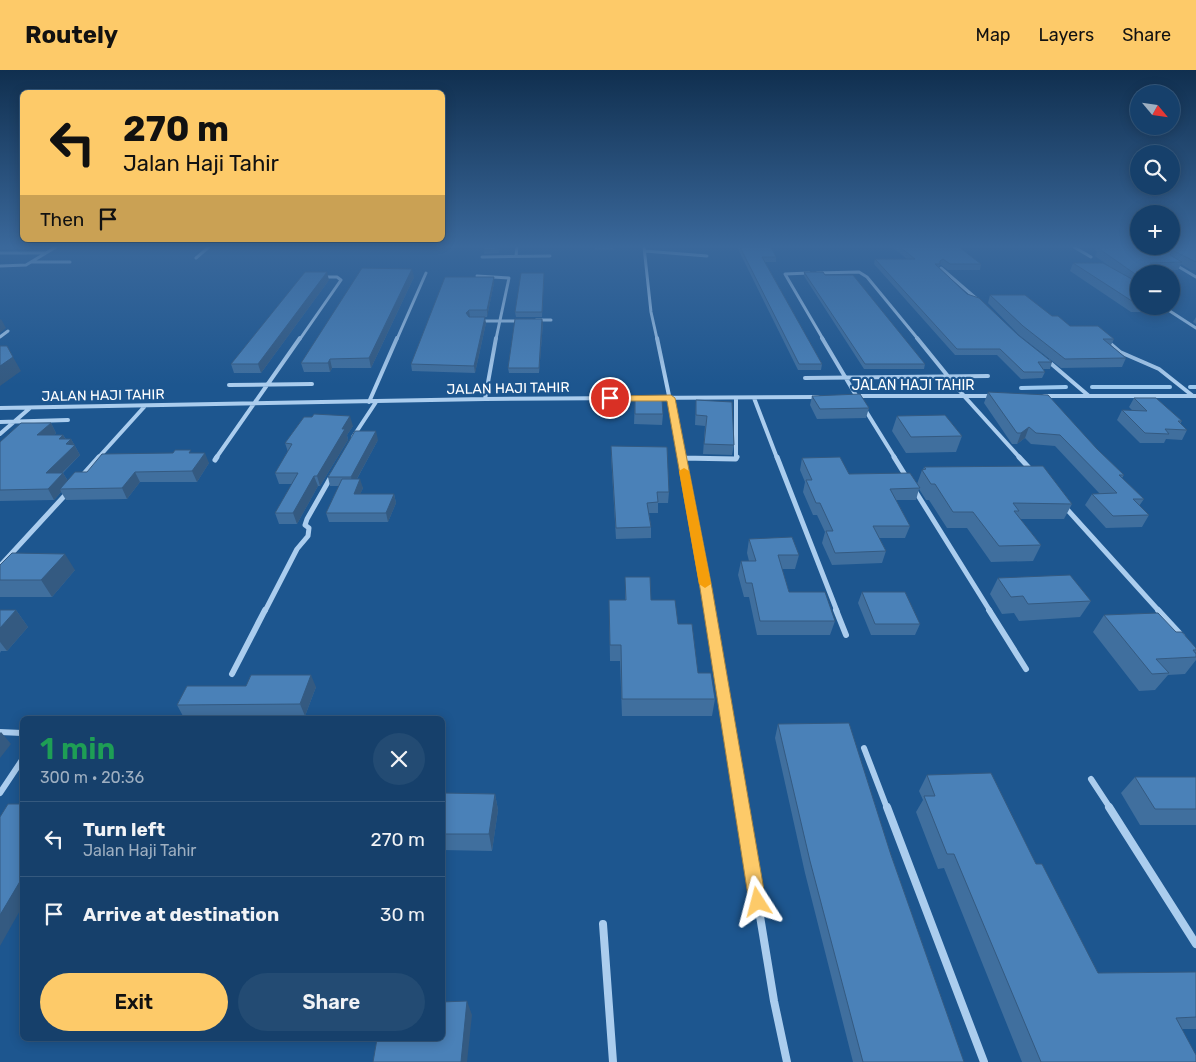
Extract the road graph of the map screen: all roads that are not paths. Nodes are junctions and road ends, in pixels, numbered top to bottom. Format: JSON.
{"nodes":[{"id":1,"x":332,"y":293,"type":"edge"},
{"id":2,"x":417,"y":293,"type":"edge"},
{"id":3,"x":505,"y":293,"type":"edge"},
{"id":4,"x":649,"y":293,"type":"edge"},
{"id":5,"x":795,"y":293,"type":"edge"},
{"id":6,"x":880,"y":293,"type":"edge"},
{"id":7,"x":971,"y":293,"type":"edge"},
{"id":8,"x":983,"y":304,"type":"edge"},
{"id":9,"x":1176,"y":315,"type":"edge"},
{"id":10,"x":470,"y":320,"type":"edge"},
{"id":11,"x":525,"y":320,"type":"edge"},
{"id":12,"x":534,"y":320,"type":"edge"},
{"id":13,"x":551,"y":320,"type":"dead end"},
{"id":14,"x":499,"y":321,"type":"junction"},
{"id":15,"x":1196,"y":328,"type":"edge"},
{"id":16,"x":8,"y":331,"type":"dead end"},
{"id":17,"x":1101,"y":336,"type":"edge"},
{"id":18,"x":0,"y":337,"type":"edge"},
{"id":19,"x":1040,"y":355,"type":"edge"},
{"id":20,"x":948,"y":376,"type":"junction"},
{"id":21,"x":988,"y":376,"type":"dead end"},
{"id":22,"x":805,"y":378,"type":"dead end"},
{"id":23,"x":845,"y":378,"type":"junction"},
{"id":24,"x":312,"y":384,"type":"dead end"},
{"id":25,"x":229,"y":385,"type":"dead end"},
{"id":26,"x":266,"y":385,"type":"junction"},
{"id":27,"x":847,"y":396,"type":"edge"},
{"id":28,"x":857,"y":396,"type":"junction"},
{"id":29,"x":964,"y":396,"type":"junction"},
{"id":30,"x":1003,"y":396,"type":"edge"},
{"id":31,"x":1041,"y":396,"type":"edge"},
{"id":32,"x":1090,"y":396,"type":"junction"},
{"id":33,"x":1195,"y":396,"type":"edge"},
{"id":34,"x":820,"y":397,"type":"edge"},
{"id":35,"x":671,"y":398,"type":"junction"},
{"id":36,"x":736,"y":398,"type":"junction"},
{"id":37,"x":754,"y":398,"type":"junction"},
{"id":38,"x":485,"y":399,"type":"junction"},
{"id":39,"x":369,"y":402,"type":"junction"},
{"id":40,"x":376,"y":402,"type":"junction"},
{"id":41,"x":253,"y":404,"type":"junction"},
{"id":42,"x":145,"y":406,"type":"junction"},
{"id":43,"x":0,"y":408,"type":"edge"},
{"id":44,"x":30,"y":408,"type":"junction"},
{"id":45,"x":68,"y":420,"type":"dead end"},
{"id":46,"x":14,"y":421,"type":"junction"},
{"id":47,"x":0,"y":422,"type":"edge"},
{"id":48,"x":0,"y":434,"type":"edge"},
{"id":49,"x":350,"y":442,"type":"edge"},
{"id":50,"x":682,"y":458,"type":"junction"},
{"id":51,"x":214,"y":460,"type":"dead end"},
{"id":52,"x":333,"y":473,"type":"edge"},
{"id":53,"x":1037,"y":476,"type":"edge"},
{"id":54,"x":79,"y":479,"type":"edge"},
{"id":55,"x":73,"y":486,"type":"edge"},
{"id":56,"x":1063,"y":505,"type":"edge"},
{"id":57,"x":0,"y":566,"type":"edge"},
{"id":58,"x":846,"y":635,"type":"dead end"},
{"id":59,"x":1189,"y":644,"type":"edge"},
{"id":60,"x":1026,"y":669,"type":"dead end"},
{"id":61,"x":232,"y":674,"type":"dead end"},
{"id":62,"x":0,"y":732,"type":"edge"},
{"id":63,"x":20,"y":733,"type":"edge"},
{"id":64,"x":864,"y":748,"type":"dead end"},
{"id":65,"x":20,"y":763,"type":"edge"},
{"id":66,"x":1091,"y":779,"type":"dead end"},
{"id":67,"x":0,"y":793,"type":"edge"},
{"id":68,"x":603,"y":924,"type":"dead end"},
{"id":69,"x":1196,"y":944,"type":"edge"},
{"id":70,"x":612,"y":1062,"type":"edge"},
{"id":71,"x":787,"y":1062,"type":"edge"},
{"id":72,"x":984,"y":1062,"type":"edge"}],
"edges":[{"from":1,"to":26,"type":"street"},
{"from":2,"to":39,"type":"street"},
{"from":3,"to":14,"type":"street"},
{"from":4,"to":35,"type":"street"},
{"from":5,"to":23,"type":"street"},
{"from":6,"to":20,"type":"street"},
{"from":7,"to":8,"type":"street"},
{"from":9,"to":15,"type":"street"},
{"from":10,"to":14,"type":"street"},
{"from":11,"to":14,"type":"street"},
{"from":12,"to":13,"type":"street"},
{"from":14,"to":38,"type":"street"},
{"from":16,"to":18,"type":"street"},
{"from":17,"to":33,"type":"street"},
{"from":19,"to":32,"type":"street"},
{"from":20,"to":21,"type":"street"},
{"from":20,"to":23,"type":"street"},
{"from":20,"to":29,"type":"street"},
{"from":22,"to":23,"type":"street"},
{"from":23,"to":28,"type":"street"},
{"from":24,"to":26,"type":"street"},
{"from":25,"to":26,"type":"street"},
{"from":26,"to":41,"type":"street"},
{"from":27,"to":28,"type":"street","name":"JALAN HAJI TAHIR"},
{"from":28,"to":29,"type":"street","name":"JALAN HAJI TAHIR"},
{"from":28,"to":60,"type":"street"},
{"from":29,"to":30,"type":"street","name":"JALAN HAJI TAHIR"},
{"from":29,"to":53,"type":"street"},
{"from":31,"to":32,"type":"street"},
{"from":32,"to":33,"type":"street"},
{"from":34,"to":37,"type":"street","name":"JALAN HAJI TAHIR"},
{"from":35,"to":36,"type":"street","name":"JALAN HAJI TAHIR"},
{"from":35,"to":38,"type":"street","name":"JALAN HAJI TAHIR"},
{"from":35,"to":50,"type":"street"},
{"from":36,"to":37,"type":"street","name":"JALAN HAJI TAHIR"},
{"from":36,"to":50,"type":"street"},
{"from":37,"to":58,"type":"street"},
{"from":38,"to":40,"type":"street","name":"JALAN HAJI TAHIR"},
{"from":39,"to":40,"type":"street","name":"JALAN HAJI TAHIR"},
{"from":39,"to":41,"type":"street","name":"JALAN HAJI TAHIR"},
{"from":40,"to":49,"type":"street"},
{"from":41,"to":42,"type":"street","name":"JALAN HAJI TAHIR"},
{"from":41,"to":51,"type":"street"},
{"from":42,"to":44,"type":"street","name":"JALAN HAJI TAHIR"},
{"from":42,"to":54,"type":"street"},
{"from":43,"to":44,"type":"street","name":"JALAN HAJI TAHIR"},
{"from":44,"to":46,"type":"street"},
{"from":45,"to":46,"type":"street"},
{"from":46,"to":47,"type":"street"},
{"from":46,"to":48,"type":"street"},
{"from":50,"to":71,"type":"street"},
{"from":52,"to":61,"type":"street"},
{"from":55,"to":57,"type":"street"},
{"from":56,"to":59,"type":"street"},
{"from":62,"to":63,"type":"street"},
{"from":64,"to":72,"type":"street"},
{"from":65,"to":67,"type":"street"},
{"from":66,"to":69,"type":"street"},
{"from":68,"to":70,"type":"street"}]}
